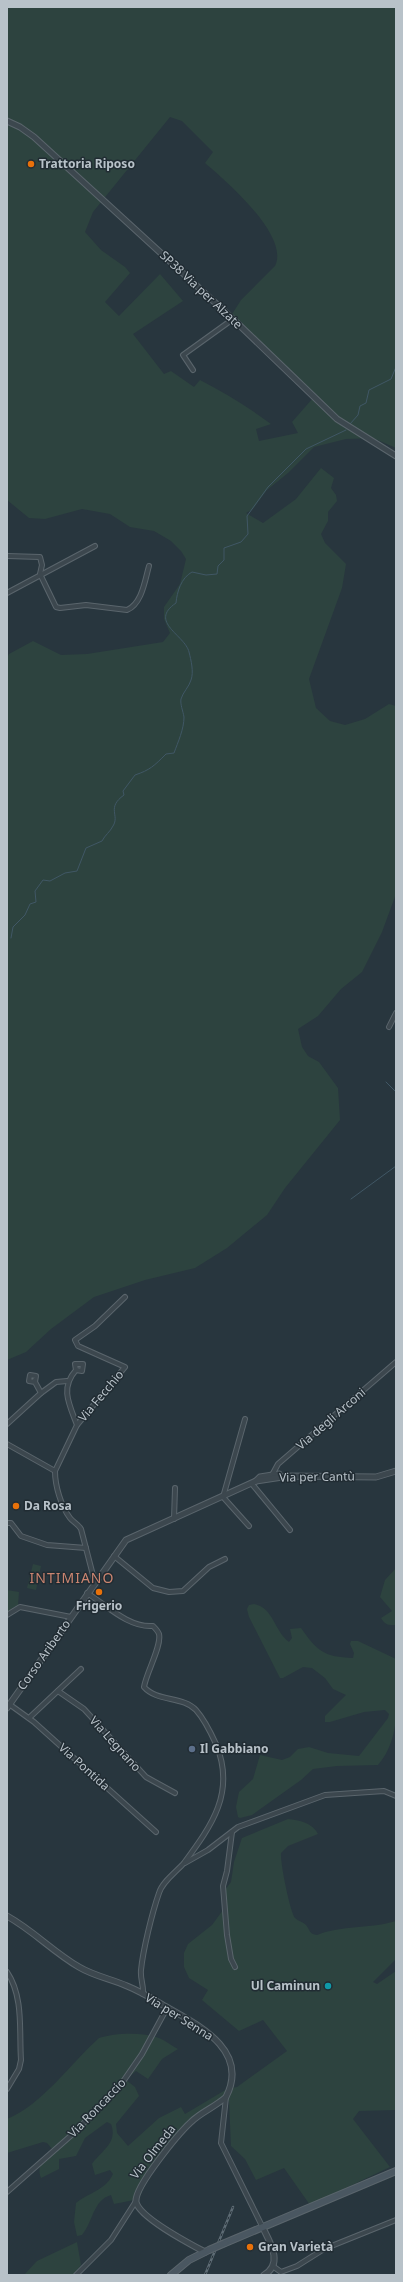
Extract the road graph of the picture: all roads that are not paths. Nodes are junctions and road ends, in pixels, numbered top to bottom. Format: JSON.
{"nodes":[{"id":1,"x":7,"y":121,"type":"edge"},
{"id":2,"x":233,"y":319,"type":"junction"},
{"id":3,"x":193,"y":370,"type":"dead end"},
{"id":4,"x":396,"y":456,"type":"edge"},
{"id":5,"x":95,"y":546,"type":"dead end"},
{"id":6,"x":7,"y":556,"type":"edge"},
{"id":7,"x":149,"y":566,"type":"dead end"},
{"id":8,"x":40,"y":574,"type":"junction"},
{"id":9,"x":7,"y":593,"type":"edge"},
{"id":10,"x":396,"y":1013,"type":"edge"},
{"id":11,"x":389,"y":1027,"type":"dead end"},
{"id":12,"x":125,"y":1297,"type":"dead end"},
{"id":13,"x":396,"y":1362,"type":"edge"},
{"id":14,"x":76,"y":1370,"type":"dead end"},
{"id":15,"x":35,"y":1382,"type":"dead end"},
{"id":16,"x":67,"y":1382,"type":"junction"},
{"id":17,"x":41,"y":1393,"type":"junction"},
{"id":18,"x":245,"y":1419,"type":"dead end"},
{"id":19,"x":7,"y":1424,"type":"edge"},
{"id":20,"x":77,"y":1425,"type":"junction"},
{"id":21,"x":7,"y":1444,"type":"edge"},
{"id":22,"x":278,"y":1465,"type":"junction"},
{"id":23,"x":55,"y":1471,"type":"junction"},
{"id":24,"x":396,"y":1471,"type":"edge"},
{"id":25,"x":282,"y":1474,"type":"junction"},
{"id":26,"x":289,"y":1476,"type":"junction"},
{"id":27,"x":271,"y":1477,"type":"junction"},
{"id":28,"x":254,"y":1483,"type":"junction"},
{"id":29,"x":174,"y":1488,"type":"dead end"},
{"id":30,"x":223,"y":1497,"type":"junction"},
{"id":31,"x":174,"y":1519,"type":"junction"},
{"id":32,"x":7,"y":1523,"type":"edge"},
{"id":33,"x":249,"y":1526,"type":"dead end"},
{"id":34,"x":290,"y":1530,"type":"dead end"},
{"id":35,"x":86,"y":1548,"type":"junction"},
{"id":36,"x":114,"y":1556,"type":"junction"},
{"id":37,"x":225,"y":1559,"type":"dead end"},
{"id":38,"x":95,"y":1583,"type":"junction"},
{"id":39,"x":88,"y":1593,"type":"junction"},
{"id":40,"x":8,"y":1613,"type":"edge"},
{"id":41,"x":70,"y":1617,"type":"junction"},
{"id":42,"x":81,"y":1669,"type":"dead end"},
{"id":43,"x":58,"y":1691,"type":"junction"},
{"id":44,"x":8,"y":1706,"type":"edge"},
{"id":45,"x":29,"y":1718,"type":"junction"},
{"id":46,"x":175,"y":1793,"type":"dead end"},
{"id":47,"x":396,"y":1796,"type":"edge"},
{"id":48,"x":156,"y":1832,"type":"dead end"},
{"id":49,"x":232,"y":1832,"type":"junction"},
{"id":50,"x":182,"y":1864,"type":"junction"},
{"id":51,"x":7,"y":1916,"type":"edge"},
{"id":52,"x":235,"y":1967,"type":"dead end"},
{"id":53,"x":7,"y":1972,"type":"edge"},
{"id":54,"x":143,"y":1994,"type":"junction"},
{"id":55,"x":167,"y":2008,"type":"junction"},
{"id":56,"x":7,"y":2089,"type":"edge"},
{"id":57,"x":226,"y":2097,"type":"junction"},
{"id":58,"x":396,"y":2171,"type":"edge"},
{"id":59,"x":7,"y":2192,"type":"edge"},
{"id":60,"x":136,"y":2201,"type":"junction"},
{"id":61,"x":396,"y":2220,"type":"edge"},
{"id":62,"x":264,"y":2228,"type":"junction"},
{"id":63,"x":207,"y":2251,"type":"junction"},
{"id":64,"x":274,"y":2267,"type":"junction"},
{"id":65,"x":76,"y":2275,"type":"edge"},
{"id":66,"x":171,"y":2275,"type":"edge"},
{"id":67,"x":264,"y":2275,"type":"edge"}],
"edges":[{"from":1,"to":2,"type":"street","name":"SP38 Via per Alzate"},
{"from":2,"to":3,"type":"street"},
{"from":2,"to":4,"type":"street","name":"SP38 Via per Alzate"},
{"from":5,"to":8,"type":"street"},
{"from":6,"to":8,"type":"street"},
{"from":7,"to":8,"type":"street"},
{"from":8,"to":9,"type":"street"},
{"from":10,"to":11,"type":"street"},
{"from":12,"to":20,"type":"street","name":"Via Fecchio"},
{"from":13,"to":22,"type":"street","name":"Via degli Arconi"},
{"from":14,"to":16,"type":"street"},
{"from":15,"to":17,"type":"street"},
{"from":16,"to":17,"type":"street"},
{"from":16,"to":20,"type":"street"},
{"from":17,"to":19,"type":"street"},
{"from":18,"to":30,"type":"street"},
{"from":20,"to":23,"type":"street","name":"Via Fecchio"},
{"from":21,"to":23,"type":"street"},
{"from":22,"to":25,"type":"street"},
{"from":22,"to":27,"type":"street","name":"Via degli Arconi"},
{"from":23,"to":35,"type":"street"},
{"from":24,"to":26,"type":"street","name":"Via per Cantù"},
{"from":25,"to":26,"type":"street"},
{"from":25,"to":27,"type":"street"},
{"from":26,"to":27,"type":"street","name":"Via per Cantù"},
{"from":27,"to":28,"type":"street","name":"Via per Cantù"},
{"from":28,"to":30,"type":"street","name":"Via per Cantù"},
{"from":28,"to":34,"type":"street"},
{"from":29,"to":31,"type":"street"},
{"from":30,"to":31,"type":"street","name":"Via per Cantù"},
{"from":30,"to":33,"type":"street"},
{"from":31,"to":36,"type":"street","name":"Via per Cantù"},
{"from":32,"to":35,"type":"street"},
{"from":35,"to":38,"type":"street"},
{"from":36,"to":37,"type":"street"},
{"from":36,"to":38,"type":"street","name":"Via per Cantù"},
{"from":38,"to":39,"type":"street","name":"Corso Ariberto"},
{"from":39,"to":41,"type":"street","name":"Corso Ariberto"},
{"from":39,"to":50,"type":"street"},
{"from":40,"to":41,"type":"street"},
{"from":41,"to":44,"type":"street","name":"Corso Ariberto"},
{"from":42,"to":43,"type":"street"},
{"from":43,"to":45,"type":"street"},
{"from":43,"to":46,"type":"street","name":"Via Legnano"},
{"from":44,"to":45,"type":"street","name":"Via Pontida"},
{"from":45,"to":48,"type":"street","name":"Via Pontida"},
{"from":47,"to":49,"type":"street"},
{"from":49,"to":50,"type":"street"},
{"from":49,"to":52,"type":"street"},
{"from":50,"to":54,"type":"street"},
{"from":51,"to":54,"type":"street","name":"Via per Senna"},
{"from":53,"to":56,"type":"street"},
{"from":54,"to":55,"type":"street","name":"Via per Senna"},
{"from":55,"to":57,"type":"street","name":"Via per Senna"},
{"from":55,"to":59,"type":"street","name":"Via Roncaccio"},
{"from":57,"to":60,"type":"street","name":"Via Olmeda"},
{"from":57,"to":62,"type":"street","name":"Via per Senna"},
{"from":58,"to":62,"type":"main road"},
{"from":60,"to":63,"type":"street"},
{"from":60,"to":65,"type":"street"},
{"from":61,"to":64,"type":"street"},
{"from":62,"to":63,"type":"main road","bridge":true},
{"from":62,"to":64,"type":"street"},
{"from":63,"to":66,"type":"main road"},
{"from":64,"to":67,"type":"street"}]}
